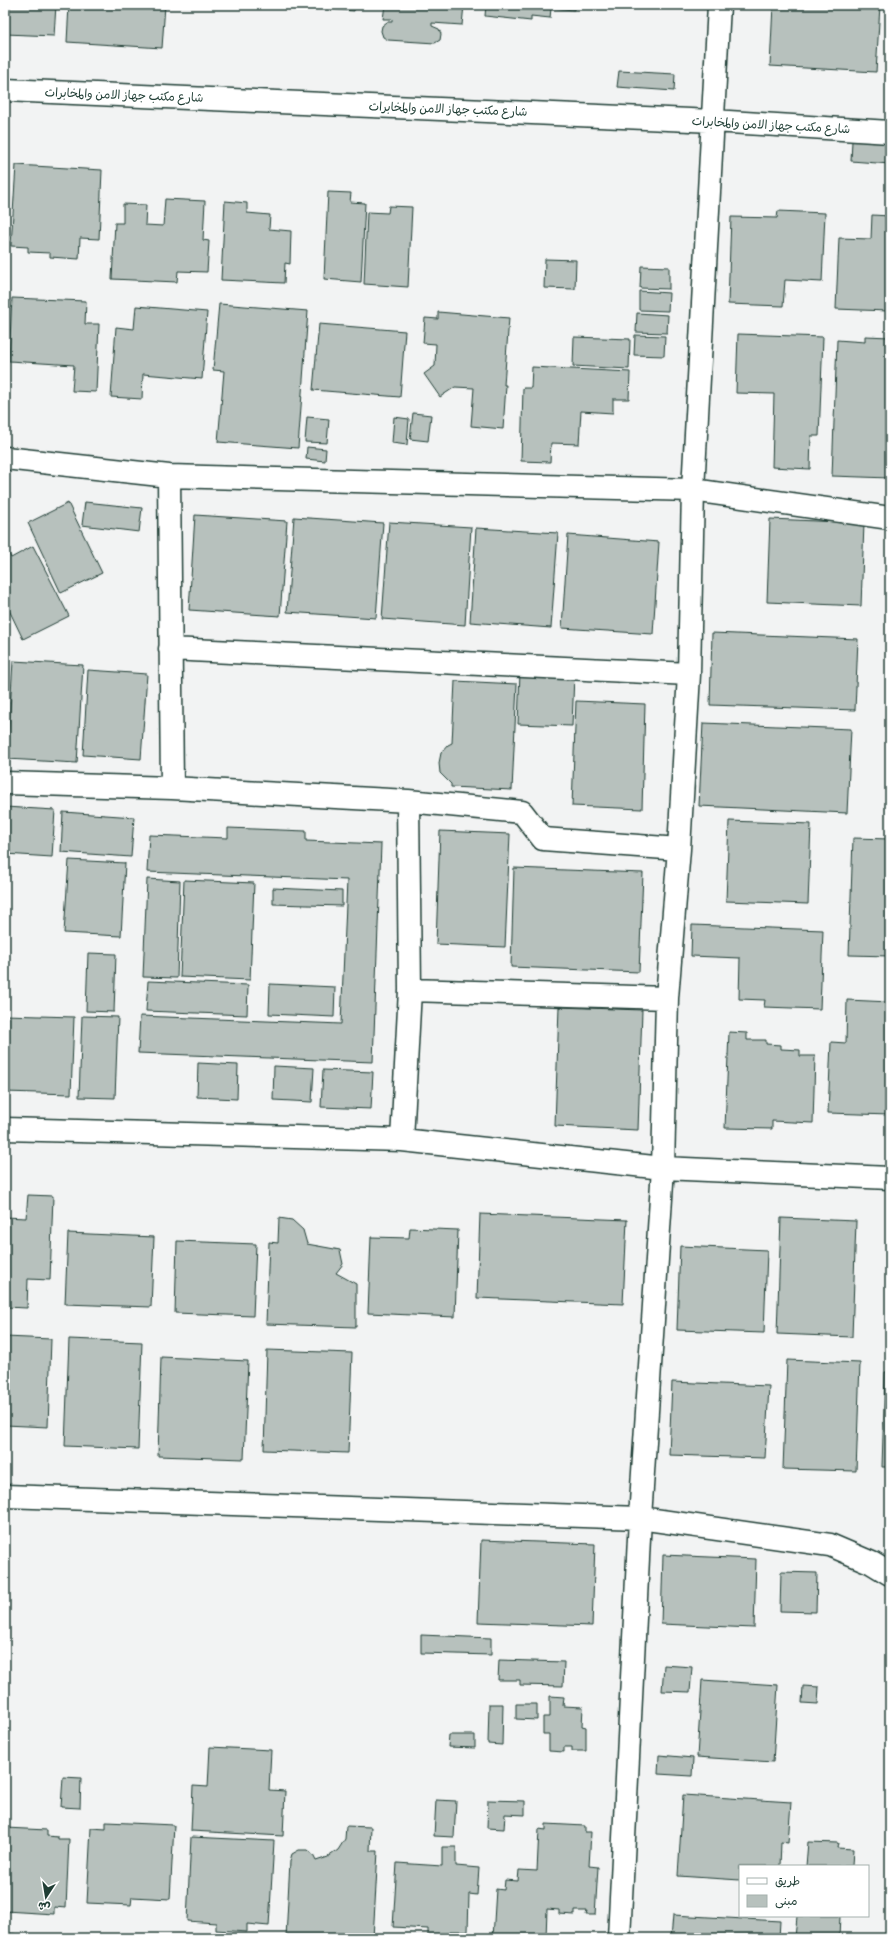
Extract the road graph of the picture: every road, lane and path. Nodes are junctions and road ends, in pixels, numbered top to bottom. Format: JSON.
{"nodes":[{"id":1,"x":719,"y":5,"type":"edge"},
{"id":2,"x":5,"y":90,"type":"edge"},
{"id":3,"x":713,"y":121,"type":"junction"},
{"id":4,"x":890,"y":132,"type":"edge"},
{"id":5,"x":5,"y":458,"type":"edge"},
{"id":6,"x":169,"y":476,"type":"junction"},
{"id":7,"x":693,"y":490,"type":"junction"},
{"id":8,"x":890,"y":518,"type":"edge"},
{"id":9,"x":170,"y":649,"type":"junction"},
{"id":10,"x":689,"y":674,"type":"junction"},
{"id":11,"x":5,"y":783,"type":"edge"},
{"id":12,"x":172,"y":788,"type":"junction"},
{"id":13,"x":408,"y":801,"type":"junction"},
{"id":14,"x":679,"y":849,"type":"junction"},
{"id":15,"x":410,"y":990,"type":"junction"},
{"id":16,"x":667,"y":998,"type":"junction"},
{"id":17,"x":5,"y":1129,"type":"edge"},
{"id":18,"x":402,"y":1140,"type":"junction"},
{"id":19,"x":663,"y":1168,"type":"junction"},
{"id":20,"x":890,"y":1178,"type":"edge"},
{"id":21,"x":5,"y":1496,"type":"edge"},
{"id":22,"x":640,"y":1518,"type":"junction"},
{"id":23,"x":890,"y":1574,"type":"edge"},
{"id":24,"x":619,"y":1938,"type":"edge"}],
"edges":[{"from":1,"to":3,"type":"street"},
{"from":2,"to":3,"type":"street","name":"شارع مكتب جهاز الامن والمخابرات"},
{"from":3,"to":4,"type":"street","name":"شارع مكتب جهاز الامن والمخابرات"},
{"from":3,"to":7,"type":"street"},
{"from":5,"to":6,"type":"street"},
{"from":6,"to":7,"type":"street"},
{"from":6,"to":9,"type":"street"},
{"from":7,"to":8,"type":"street"},
{"from":7,"to":10,"type":"street"},
{"from":9,"to":10,"type":"street"},
{"from":9,"to":12,"type":"street"},
{"from":10,"to":14,"type":"street"},
{"from":11,"to":12,"type":"street"},
{"from":12,"to":13,"type":"street"},
{"from":13,"to":14,"type":"street"},
{"from":13,"to":15,"type":"street"},
{"from":14,"to":16,"type":"street"},
{"from":15,"to":16,"type":"street"},
{"from":15,"to":18,"type":"street"},
{"from":16,"to":19,"type":"street"},
{"from":17,"to":18,"type":"street"},
{"from":18,"to":19,"type":"street"},
{"from":19,"to":20,"type":"street"},
{"from":19,"to":22,"type":"street"},
{"from":21,"to":22,"type":"street"},
{"from":22,"to":23,"type":"street"},
{"from":22,"to":24,"type":"street"}]}
